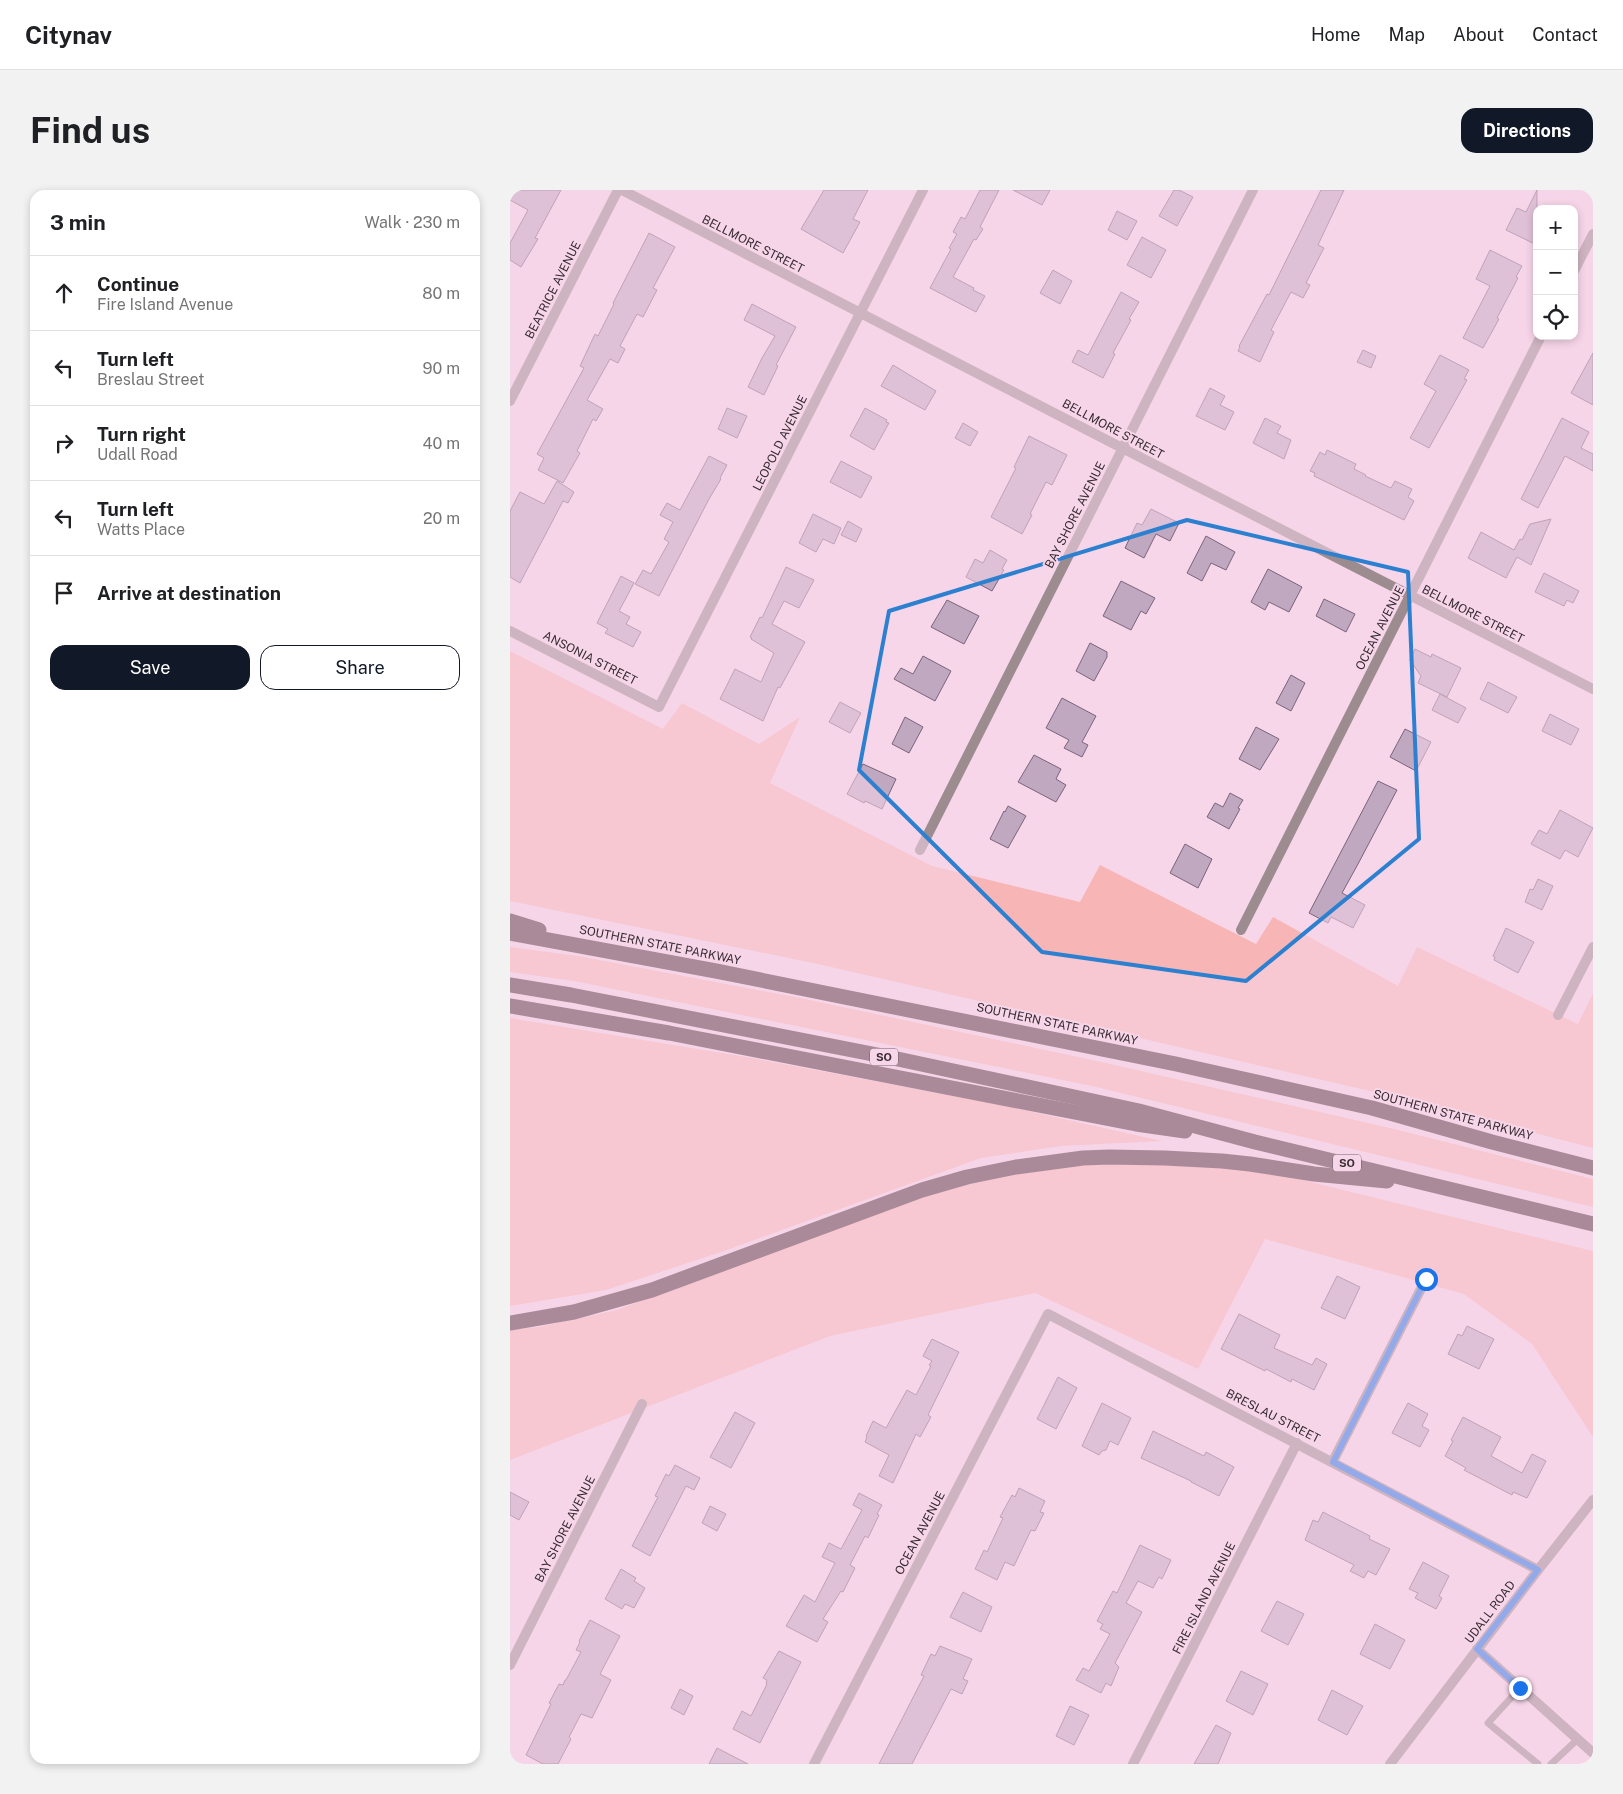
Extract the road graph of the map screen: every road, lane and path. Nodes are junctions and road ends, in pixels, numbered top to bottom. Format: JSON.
{"nodes":[{"id":1,"x":620,"y":190,"type":"edge"},
{"id":2,"x":923,"y":190,"type":"edge"},
{"id":3,"x":1253,"y":190,"type":"edge"},
{"id":4,"x":1593,"y":234,"type":"edge"},
{"id":5,"x":1578,"y":263,"type":"edge"},
{"id":6,"x":861,"y":314,"type":"junction"},
{"id":7,"x":1539,"y":340,"type":"edge"},
{"id":8,"x":510,"y":402,"type":"edge"},
{"id":9,"x":1122,"y":449,"type":"junction"},
{"id":10,"x":1410,"y":596,"type":"junction"},
{"id":11,"x":510,"y":631,"type":"edge"},
{"id":12,"x":1593,"y":689,"type":"edge"},
{"id":13,"x":659,"y":707,"type":"joint"},
{"id":14,"x":920,"y":850,"type":"dead end"},
{"id":15,"x":510,"y":921,"type":"edge"},
{"id":16,"x":1241,"y":930,"type":"dead end"},
{"id":17,"x":510,"y":933,"type":"edge"},
{"id":18,"x":1593,"y":947,"type":"edge"},
{"id":19,"x":595,"y":948,"type":"junction"},
{"id":20,"x":510,"y":985,"type":"edge"},
{"id":21,"x":510,"y":1006,"type":"edge"},
{"id":22,"x":1558,"y":1015,"type":"dead end"},
{"id":23,"x":1255,"y":1142,"type":"junction"},
{"id":24,"x":1593,"y":1168,"type":"edge"},
{"id":25,"x":1438,"y":1185,"type":"junction"},
{"id":26,"x":1593,"y":1224,"type":"edge"},
{"id":27,"x":1426,"y":1279,"type":"dead end"},
{"id":28,"x":1048,"y":1314,"type":"joint"},
{"id":29,"x":510,"y":1323,"type":"edge"},
{"id":30,"x":642,"y":1404,"type":"dead end"},
{"id":31,"x":1297,"y":1443,"type":"junction"},
{"id":32,"x":1333,"y":1462,"type":"junction"},
{"id":33,"x":1593,"y":1500,"type":"edge"},
{"id":34,"x":1538,"y":1570,"type":"junction"},
{"id":35,"x":1477,"y":1649,"type":"junction"},
{"id":36,"x":510,"y":1665,"type":"edge"},
{"id":37,"x":1520,"y":1688,"type":"junction"},
{"id":38,"x":1578,"y":1740,"type":"junction"},
{"id":39,"x":1593,"y":1753,"type":"edge"},
{"id":40,"x":814,"y":1764,"type":"edge"},
{"id":41,"x":1133,"y":1764,"type":"edge"},
{"id":42,"x":1390,"y":1764,"type":"edge"},
{"id":43,"x":1538,"y":1764,"type":"edge"},
{"id":44,"x":1551,"y":1764,"type":"edge"}],
"edges":[{"from":1,"to":6,"type":"street","name":"BELLMORE STREET"},
{"from":1,"to":8,"type":"street","name":"BEATRICE AVENUE"},
{"from":2,"to":6,"type":"street","name":"LEOPOLD AVENUE"},
{"from":3,"to":9,"type":"street","name":"BAY SHORE AVENUE"},
{"from":4,"to":5,"type":"street"},
{"from":6,"to":9,"type":"street","name":"BELLMORE STREET"},
{"from":6,"to":13,"type":"street","name":"LEOPOLD AVENUE"},
{"from":7,"to":10,"type":"street","name":"OCEAN AVENUE"},
{"from":9,"to":10,"type":"street","name":"BELLMORE STREET"},
{"from":9,"to":14,"type":"street","name":"BAY SHORE AVENUE"},
{"from":10,"to":12,"type":"street","name":"BELLMORE STREET"},
{"from":10,"to":16,"type":"street","name":"OCEAN AVENUE"},
{"from":11,"to":13,"type":"street","name":"ANSONIA STREET"},
{"from":15,"to":19,"type":"highway"},
{"from":17,"to":19,"type":"highway","name":"SOUTHERN STATE PARKWAY"},
{"from":18,"to":22,"type":"street"},
{"from":19,"to":24,"type":"highway","name":"SOUTHERN STATE PARKWAY"},
{"from":20,"to":23,"type":"highway","number":"SO"},
{"from":21,"to":23,"type":"highway","number":"SO"},
{"from":23,"to":25,"type":"highway","number":"SO"},
{"from":25,"to":26,"type":"highway","number":"SO"},
{"from":25,"to":29,"type":"highway"},
{"from":27,"to":32,"type":"street"},
{"from":28,"to":31,"type":"street","name":"BRESLAU STREET"},
{"from":28,"to":40,"type":"street","name":"OCEAN AVENUE"},
{"from":30,"to":36,"type":"street","name":"BAY SHORE AVENUE"},
{"from":31,"to":32,"type":"street","name":"BRESLAU STREET"},
{"from":31,"to":41,"type":"street","name":"FIRE ISLAND AVENUE"},
{"from":32,"to":34,"type":"street","name":"BRESLAU STREET"},
{"from":33,"to":34,"type":"street","name":"UDALL ROAD"},
{"from":34,"to":35,"type":"street","name":"UDALL ROAD"},
{"from":35,"to":37,"type":"street"},
{"from":35,"to":42,"type":"street","name":"UDALL ROAD"},
{"from":37,"to":38,"type":"street"},
{"from":37,"to":43,"type":"lane"},
{"from":38,"to":39,"type":"street"},
{"from":38,"to":44,"type":"lane"}]}
